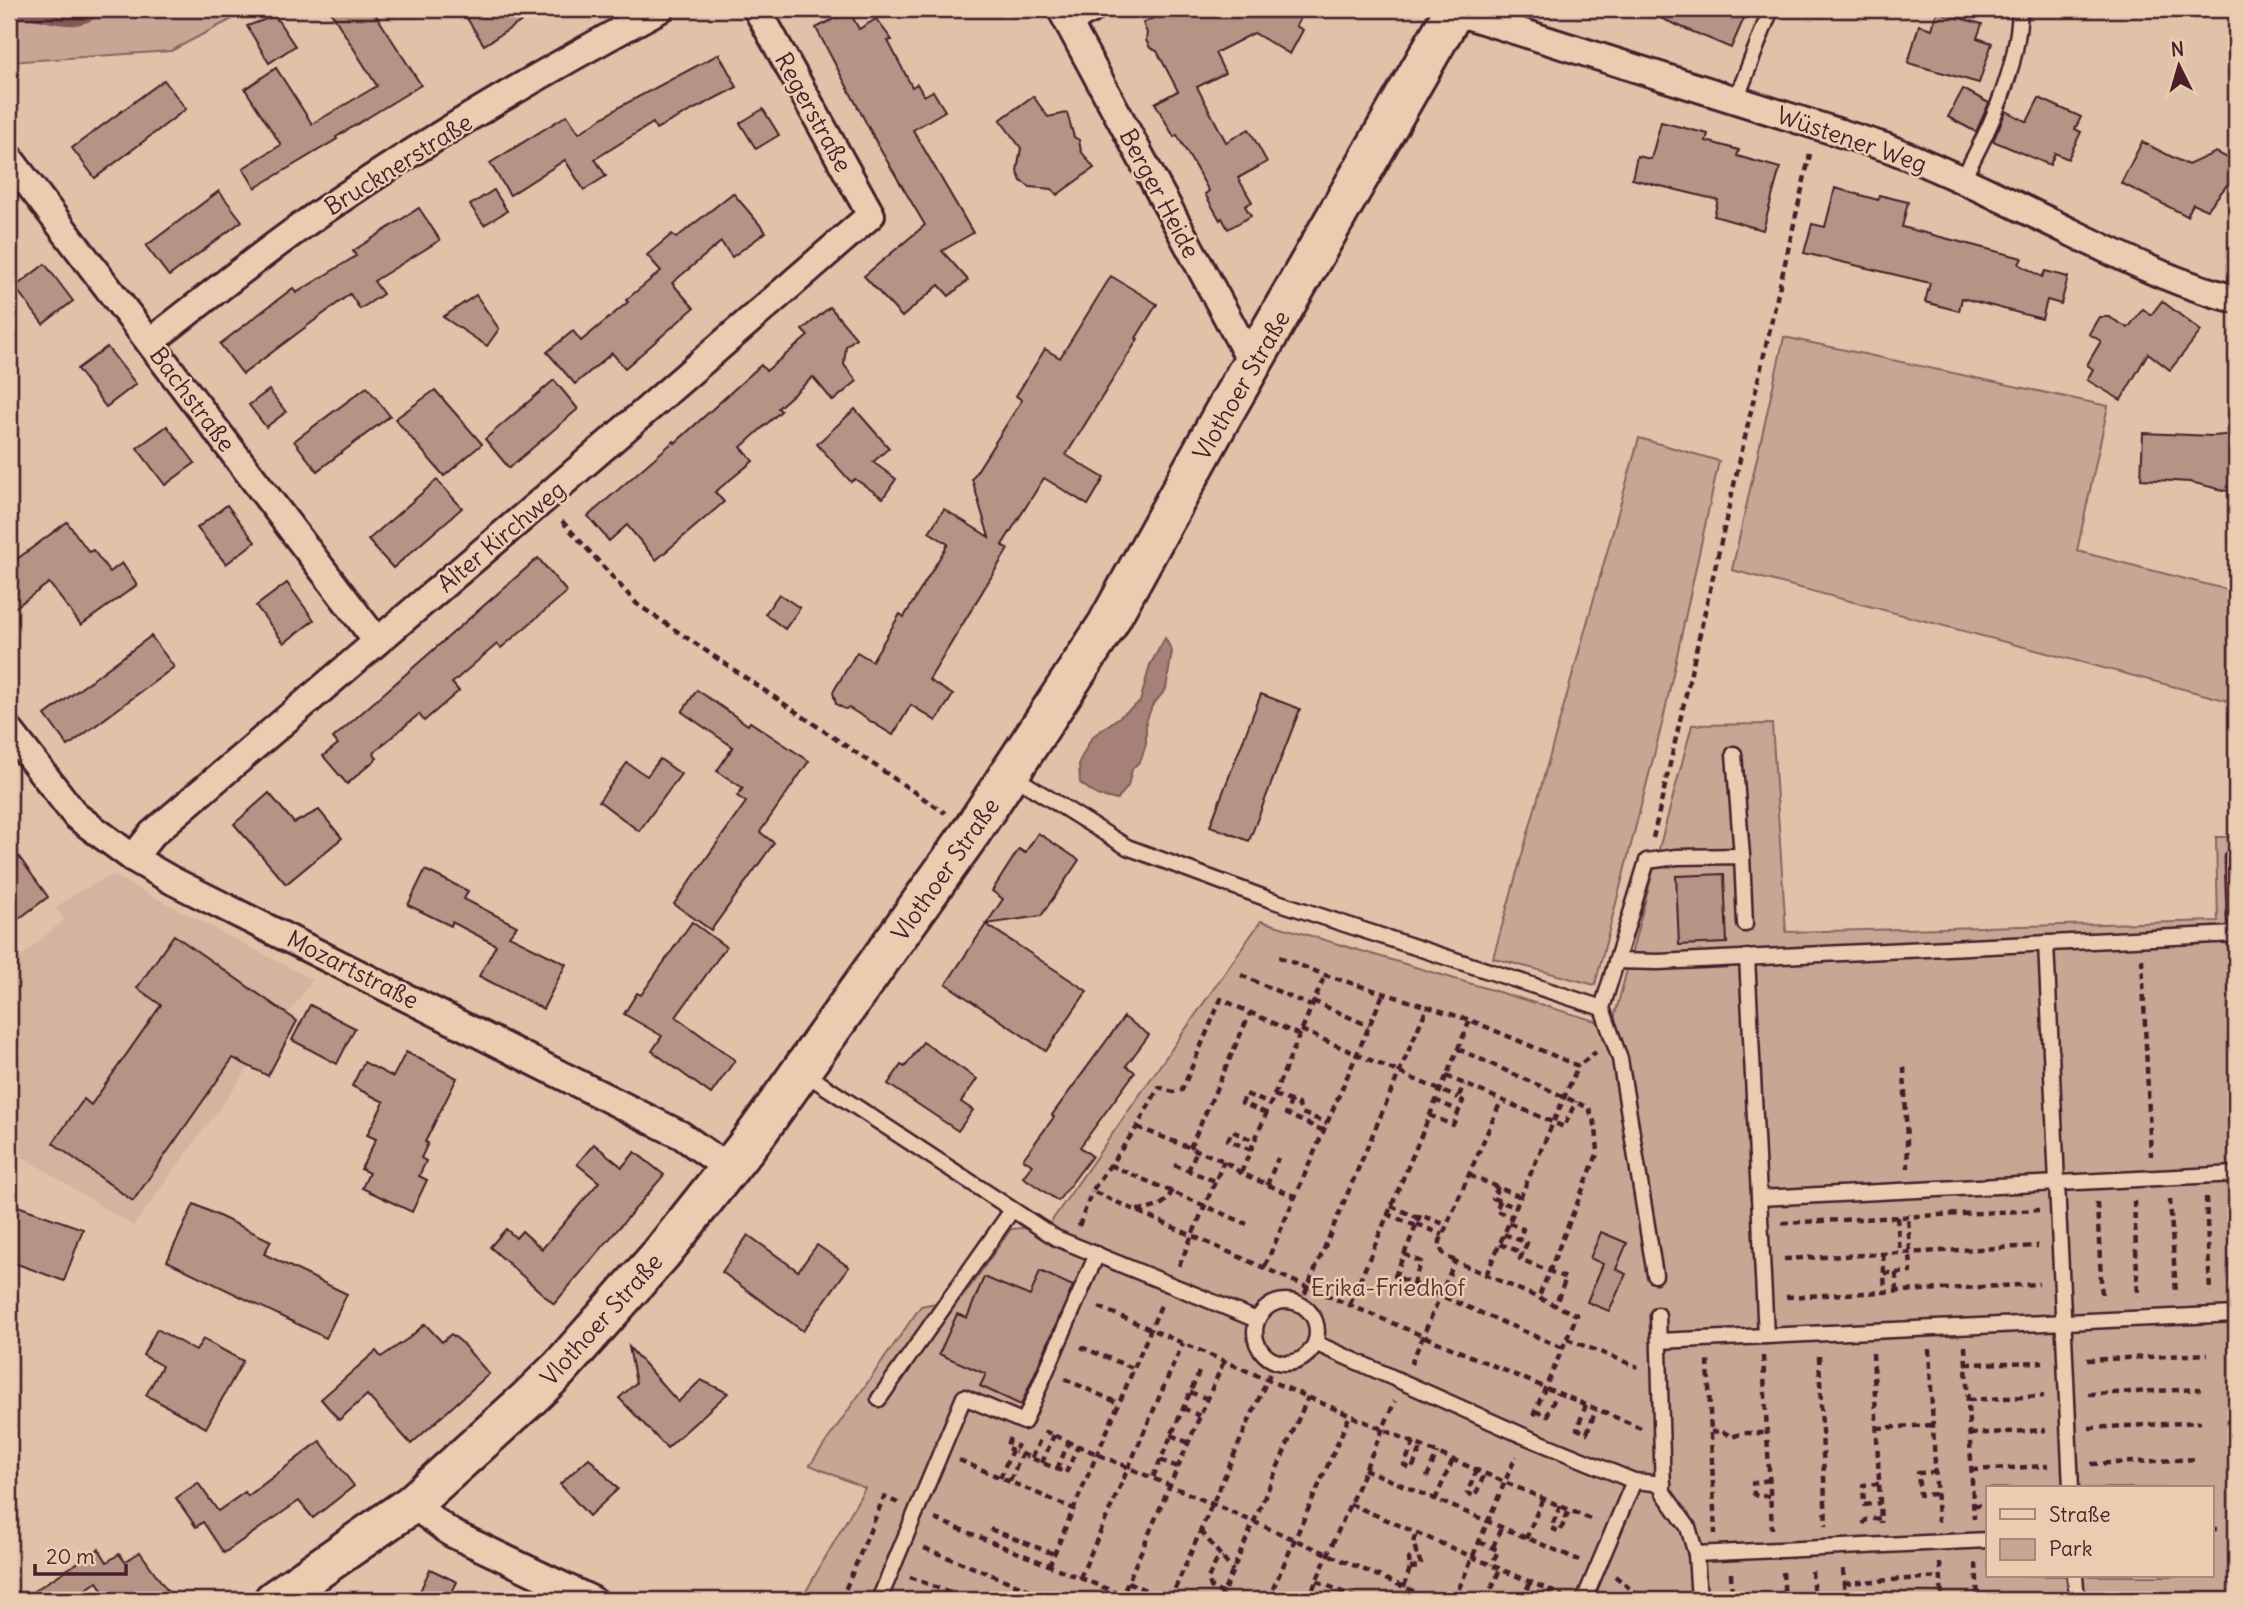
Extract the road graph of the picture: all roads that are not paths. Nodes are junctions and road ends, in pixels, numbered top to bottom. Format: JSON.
{"nodes":[{"id":1,"x":660,"y":9,"type":"edge"},
{"id":2,"x":757,"y":9,"type":"edge"},
{"id":3,"x":1092,"y":9,"type":"edge"},
{"id":4,"x":1772,"y":9,"type":"edge"},
{"id":5,"x":2020,"y":9,"type":"edge"},
{"id":6,"x":1455,"y":10,"type":"edge"},
{"id":7,"x":1064,"y":15,"type":"edge"},
{"id":8,"x":1736,"y":100,"type":"junction"},
{"id":9,"x":9,"y":158,"type":"edge"},
{"id":10,"x":1962,"y":180,"type":"junction"},
{"id":11,"x":871,"y":215,"type":"joint"},
{"id":12,"x":2236,"y":299,"type":"edge"},
{"id":13,"x":150,"y":342,"type":"junction"},
{"id":14,"x":1253,"y":365,"type":"junction"},
{"id":15,"x":376,"y":640,"type":"junction"},
{"id":16,"x":9,"y":730,"type":"edge"},
{"id":17,"x":1734,"y":754,"type":"dead end"},
{"id":18,"x":1010,"y":774,"type":"junction"},
{"id":19,"x":1742,"y":856,"type":"junction"},
{"id":20,"x":133,"y":858,"type":"junction"},
{"id":21,"x":2233,"y":858,"type":"dead end"},
{"id":22,"x":1745,"y":924,"type":"dead end"},
{"id":23,"x":2236,"y":934,"type":"edge"},
{"id":24,"x":2046,"y":943,"type":"junction"},
{"id":25,"x":2236,"y":944,"type":"edge"},
{"id":26,"x":1747,"y":957,"type":"junction"},
{"id":27,"x":1616,"y":961,"type":"junction"},
{"id":28,"x":1602,"y":1008,"type":"junction"},
{"id":29,"x":802,"y":1071,"type":"junction"},
{"id":30,"x":729,"y":1169,"type":"junction"},
{"id":31,"x":2236,"y":1174,"type":"edge"},
{"id":32,"x":2056,"y":1183,"type":"junction"},
{"id":33,"x":1759,"y":1198,"type":"junction"},
{"id":34,"x":1012,"y":1210,"type":"junction"},
{"id":35,"x":1097,"y":1254,"type":"junction"},
{"id":36,"x":1655,"y":1275,"type":"dead end"},
{"id":37,"x":2236,"y":1314,"type":"edge"},
{"id":38,"x":1658,"y":1315,"type":"dead end"},
{"id":39,"x":1257,"y":1320,"type":"junction"},
{"id":40,"x":2064,"y":1322,"type":"junction"},
{"id":41,"x":1764,"y":1336,"type":"junction"},
{"id":42,"x":1659,"y":1341,"type":"junction"},
{"id":43,"x":1315,"y":1343,"type":"junction"},
{"id":44,"x":879,"y":1399,"type":"dead end"},
{"id":45,"x":1634,"y":1481,"type":"junction"},
{"id":46,"x":1663,"y":1484,"type":"junction"},
{"id":47,"x":2071,"y":1486,"type":"edge"},
{"id":48,"x":412,"y":1504,"type":"junction"},
{"id":49,"x":1982,"y":1541,"type":"edge"},
{"id":50,"x":1696,"y":1554,"type":"junction"},
{"id":51,"x":2076,"y":1578,"type":"edge"},
{"id":52,"x":274,"y":1600,"type":"edge"},
{"id":53,"x":592,"y":1600,"type":"edge"},
{"id":54,"x":879,"y":1600,"type":"edge"},
{"id":55,"x":1584,"y":1600,"type":"edge"},
{"id":56,"x":1699,"y":1600,"type":"edge"},
{"id":57,"x":2077,"y":1600,"type":"edge"}],
"edges":[{"from":1,"to":13,"type":"street","name":"Brucknerstraße"},
{"from":2,"to":11,"type":"street","name":"Regerstraße"},
{"from":3,"to":7,"type":"street","name":"Berger Heide"},
{"from":4,"to":8,"type":"lane"},
{"from":5,"to":10,"type":"lane"},
{"from":6,"to":8,"type":"street","name":"Wüstener Weg"},
{"from":6,"to":14,"type":"street","name":"Vlothoer Straße"},
{"from":7,"to":14,"type":"street","name":"Berger Heide"},
{"from":8,"to":10,"type":"street","name":"Wüstener Weg"},
{"from":9,"to":13,"type":"street","name":"Bachstraße"},
{"from":10,"to":12,"type":"street","name":"Wüstener Weg"},
{"from":11,"to":15,"type":"street","name":"Alter Kirchweg"},
{"from":13,"to":15,"type":"street","name":"Bachstraße"},
{"from":14,"to":18,"type":"street","name":"Vlothoer Straße"},
{"from":15,"to":20,"type":"street","name":"Alter Kirchweg"},
{"from":16,"to":20,"type":"street","name":"Mozartstraße"},
{"from":17,"to":19,"type":"lane"},
{"from":18,"to":28,"type":"lane"},
{"from":18,"to":29,"type":"street","name":"Vlothoer Straße"},
{"from":19,"to":22,"type":"lane"},
{"from":19,"to":27,"type":"lane"},
{"from":20,"to":30,"type":"street","name":"Mozartstraße"},
{"from":21,"to":23,"type":"lane"},
{"from":23,"to":24,"type":"lane"},
{"from":23,"to":25,"type":"lane"},
{"from":24,"to":26,"type":"lane"},
{"from":24,"to":32,"type":"lane"},
{"from":26,"to":27,"type":"lane"},
{"from":26,"to":33,"type":"lane"},
{"from":27,"to":28,"type":"lane"},
{"from":28,"to":36,"type":"lane"},
{"from":29,"to":30,"type":"street","name":"Vlothoer Straße"},
{"from":29,"to":34,"type":"lane"},
{"from":30,"to":48,"type":"street","name":"Vlothoer Straße"},
{"from":31,"to":32,"type":"lane"},
{"from":32,"to":33,"type":"lane"},
{"from":32,"to":40,"type":"lane"},
{"from":33,"to":41,"type":"lane"},
{"from":34,"to":35,"type":"lane"},
{"from":34,"to":44,"type":"lane"},
{"from":35,"to":39,"type":"lane"},
{"from":35,"to":54,"type":"lane"},
{"from":37,"to":40,"type":"lane"},
{"from":38,"to":42,"type":"lane"},
{"from":39,"to":43,"type":"lane"},
{"from":39,"to":43,"type":"lane"},
{"from":40,"to":41,"type":"lane"},
{"from":40,"to":47,"type":"lane"},
{"from":41,"to":42,"type":"lane"},
{"from":42,"to":46,"type":"lane"},
{"from":43,"to":45,"type":"lane"},
{"from":45,"to":46,"type":"lane"},
{"from":45,"to":55,"type":"lane"},
{"from":46,"to":50,"type":"lane"},
{"from":48,"to":52,"type":"street","name":"Vlothoer Straße"},
{"from":48,"to":53,"type":"street"},
{"from":49,"to":50,"type":"lane"},
{"from":50,"to":56,"type":"lane"},
{"from":51,"to":57,"type":"lane"}]}
